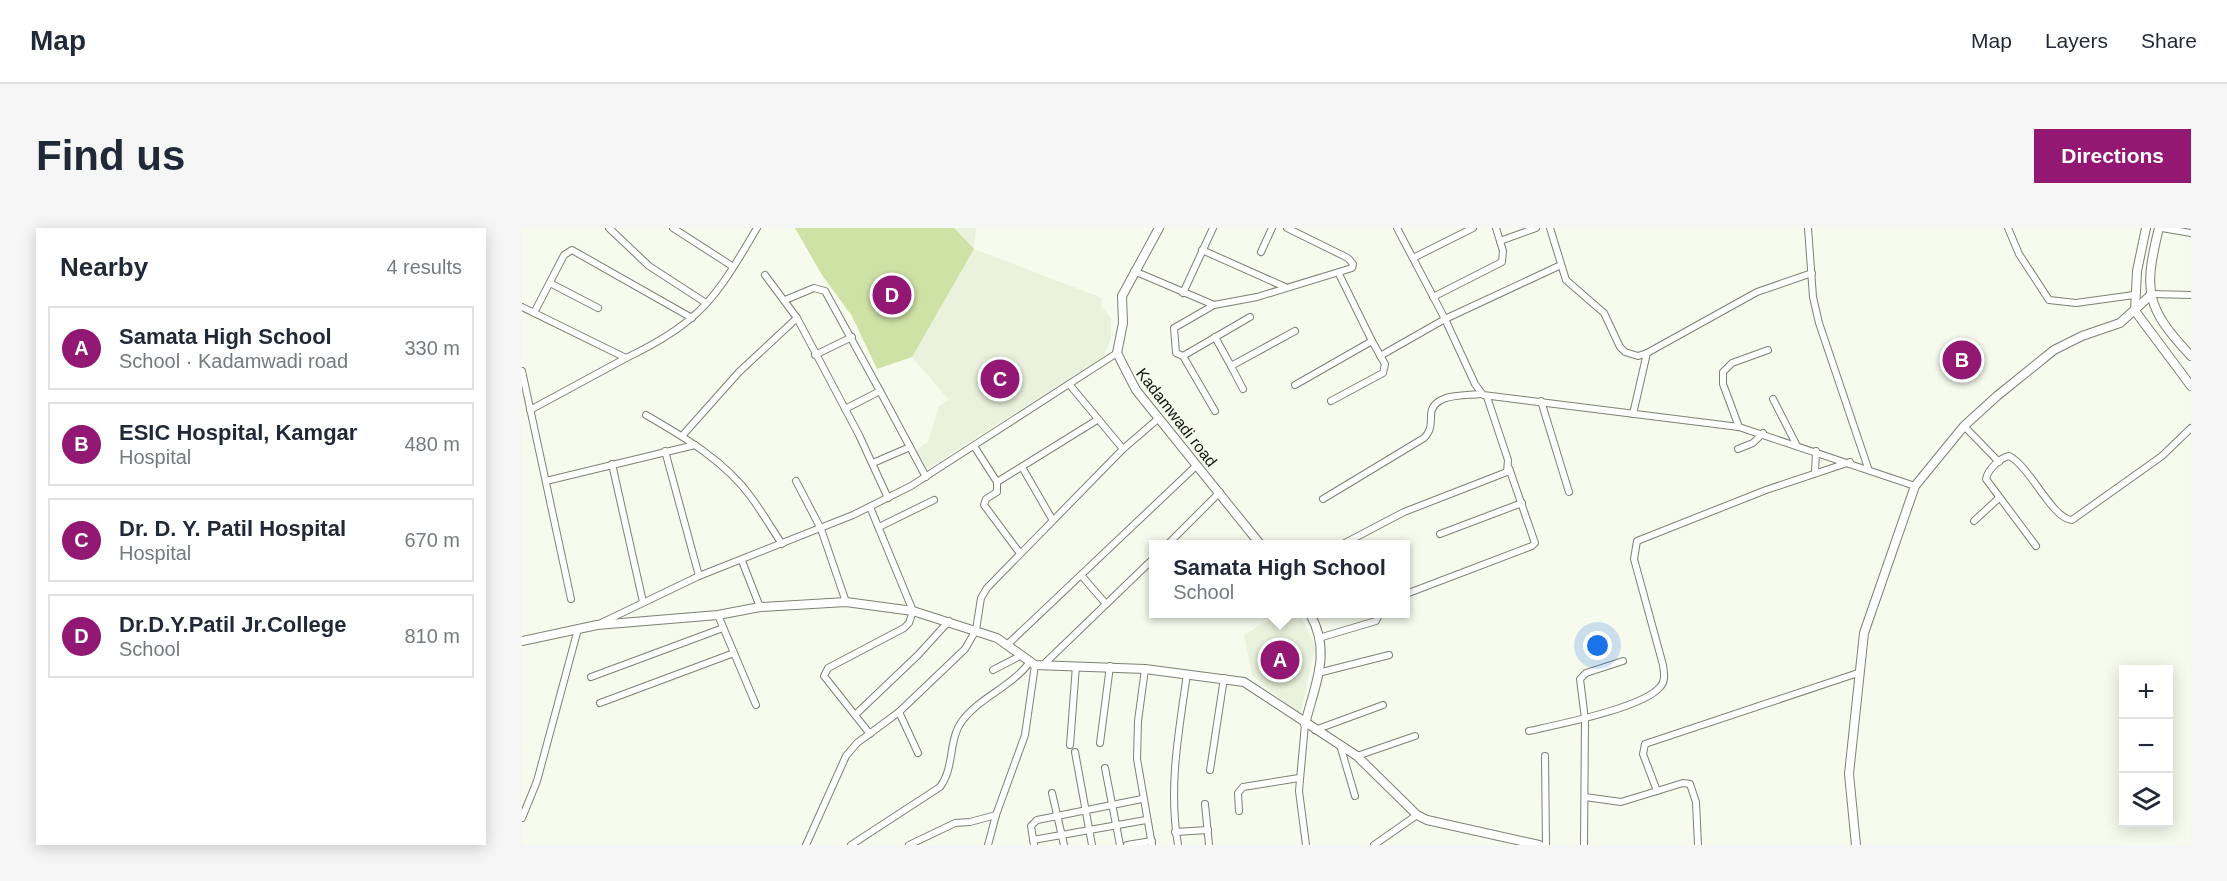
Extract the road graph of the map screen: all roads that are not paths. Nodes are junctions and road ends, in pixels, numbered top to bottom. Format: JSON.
{"nodes":[{"id":1,"x":609,"y":228,"type":"edge"},
{"id":2,"x":673,"y":228,"type":"edge"},
{"id":3,"x":757,"y":228,"type":"edge"},
{"id":4,"x":1159,"y":228,"type":"edge"},
{"id":5,"x":1213,"y":228,"type":"edge"},
{"id":6,"x":1272,"y":228,"type":"edge"},
{"id":7,"x":1287,"y":228,"type":"edge"},
{"id":8,"x":1397,"y":228,"type":"edge"},
{"id":9,"x":1473,"y":228,"type":"edge"},
{"id":10,"x":1496,"y":228,"type":"edge"},
{"id":11,"x":1536,"y":228,"type":"edge"},
{"id":12,"x":1550,"y":228,"type":"edge"},
{"id":13,"x":1808,"y":228,"type":"edge"},
{"id":14,"x":2008,"y":228,"type":"edge"},
{"id":15,"x":2146,"y":228,"type":"edge"},
{"id":16,"x":2161,"y":228,"type":"edge"},
{"id":17,"x":2191,"y":233,"type":"edge"},
{"id":18,"x":1500,"y":241,"type":"junction"},
{"id":19,"x":1202,"y":250,"type":"junction"},
{"id":20,"x":1261,"y":252,"type":"dead end"},
{"id":21,"x":1413,"y":258,"type":"junction"},
{"id":22,"x":1561,"y":265,"type":"junction"},
{"id":23,"x":732,"y":266,"type":"junction"},
{"id":24,"x":1134,"y":271,"type":"junction"},
{"id":25,"x":1812,"y":273,"type":"junction"},
{"id":26,"x":1339,"y":274,"type":"junction"},
{"id":27,"x":765,"y":275,"type":"dead end"},
{"id":28,"x":550,"y":283,"type":"junction"},
{"id":29,"x":1285,"y":288,"type":"junction"},
{"id":30,"x":1183,"y":293,"type":"junction"},
{"id":31,"x":2152,"y":294,"type":"junction"},
{"id":32,"x":2134,"y":295,"type":"junction"},
{"id":33,"x":2191,"y":295,"type":"edge"},
{"id":34,"x":1433,"y":297,"type":"junction"},
{"id":35,"x":785,"y":300,"type":"junction"},
{"id":36,"x":706,"y":303,"type":"junction"},
{"id":37,"x":1214,"y":305,"type":"junction"},
{"id":38,"x":522,"y":307,"type":"edge"},
{"id":39,"x":598,"y":308,"type":"dead end"},
{"id":40,"x":2135,"y":312,"type":"junction"},
{"id":41,"x":534,"y":313,"type":"junction"},
{"id":42,"x":1250,"y":317,"type":"dead end"},
{"id":43,"x":692,"y":318,"type":"junction"},
{"id":44,"x":797,"y":318,"type":"junction"},
{"id":45,"x":1445,"y":320,"type":"junction"},
{"id":46,"x":1295,"y":331,"type":"dead end"},
{"id":47,"x":852,"y":337,"type":"junction"},
{"id":48,"x":1215,"y":337,"type":"junction"},
{"id":49,"x":1372,"y":341,"type":"junction"},
{"id":50,"x":1768,"y":350,"type":"dead end"},
{"id":51,"x":1117,"y":353,"type":"junction"},
{"id":52,"x":1647,"y":353,"type":"junction"},
{"id":53,"x":815,"y":355,"type":"junction"},
{"id":54,"x":1183,"y":356,"type":"junction"},
{"id":55,"x":1380,"y":356,"type":"junction"},
{"id":56,"x":2191,"y":356,"type":"edge"},
{"id":57,"x":626,"y":358,"type":"junction"},
{"id":58,"x":1231,"y":366,"type":"junction"},
{"id":59,"x":522,"y":371,"type":"edge"},
{"id":60,"x":523,"y":381,"type":"edge"},
{"id":61,"x":1069,"y":384,"type":"junction"},
{"id":62,"x":1295,"y":385,"type":"dead end"},
{"id":63,"x":2191,"y":386,"type":"edge"},
{"id":64,"x":1243,"y":389,"type":"dead end"},
{"id":65,"x":880,"y":391,"type":"junction"},
{"id":66,"x":1484,"y":395,"type":"junction"},
{"id":67,"x":1773,"y":399,"type":"dead end"},
{"id":68,"x":1331,"y":401,"type":"dead end"},
{"id":69,"x":1541,"y":401,"type":"junction"},
{"id":70,"x":845,"y":409,"type":"junction"},
{"id":71,"x":530,"y":410,"type":"junction"},
{"id":72,"x":1215,"y":411,"type":"dead end"},
{"id":73,"x":646,"y":414,"type":"dead end"},
{"id":74,"x":1634,"y":414,"type":"junction"},
{"id":75,"x":1159,"y":418,"type":"junction"},
{"id":76,"x":1097,"y":420,"type":"junction"},
{"id":77,"x":1964,"y":426,"type":"junction"},
{"id":78,"x":1739,"y":427,"type":"junction"},
{"id":79,"x":2191,"y":428,"type":"edge"},
{"id":80,"x":1763,"y":433,"type":"junction"},
{"id":81,"x":682,"y":436,"type":"junction"},
{"id":82,"x":1797,"y":444,"type":"junction"},
{"id":83,"x":695,"y":445,"type":"junction"},
{"id":84,"x":974,"y":446,"type":"junction"},
{"id":85,"x":910,"y":447,"type":"junction"},
{"id":86,"x":1123,"y":449,"type":"junction"},
{"id":87,"x":1738,"y":449,"type":"dead end"},
{"id":88,"x":665,"y":451,"type":"junction"},
{"id":89,"x":1816,"y":451,"type":"junction"},
{"id":90,"x":1850,"y":462,"type":"junction"},
{"id":91,"x":1999,"y":462,"type":"junction"},
{"id":92,"x":873,"y":463,"type":"junction"},
{"id":93,"x":612,"y":464,"type":"junction"},
{"id":94,"x":1022,"y":466,"type":"junction"},
{"id":95,"x":1196,"y":466,"type":"junction"},
{"id":96,"x":1509,"y":468,"type":"junction"},
{"id":97,"x":1868,"y":468,"type":"junction"},
{"id":98,"x":1815,"y":472,"type":"junction"},
{"id":99,"x":926,"y":477,"type":"junction"},
{"id":100,"x":546,"y":481,"type":"junction"},
{"id":101,"x":796,"y":482,"type":"dead end"},
{"id":102,"x":997,"y":482,"type":"junction"},
{"id":103,"x":1915,"y":486,"type":"junction"},
{"id":104,"x":1220,"y":492,"type":"junction"},
{"id":105,"x":1569,"y":492,"type":"dead end"},
{"id":106,"x":888,"y":498,"type":"junction"},
{"id":107,"x":1999,"y":498,"type":"junction"},
{"id":108,"x":1323,"y":499,"type":"dead end"},
{"id":109,"x":934,"y":500,"type":"dead end"},
{"id":110,"x":1522,"y":503,"type":"junction"},
{"id":111,"x":870,"y":507,"type":"junction"},
{"id":112,"x":1052,"y":519,"type":"junction"},
{"id":113,"x":1974,"y":521,"type":"dead end"},
{"id":114,"x":879,"y":527,"type":"junction"},
{"id":115,"x":821,"y":529,"type":"junction"},
{"id":116,"x":1440,"y":534,"type":"dead end"},
{"id":117,"x":1172,"y":540,"type":"edge"},
{"id":118,"x":1257,"y":540,"type":"edge"},
{"id":119,"x":1351,"y":540,"type":"edge"},
{"id":120,"x":782,"y":544,"type":"junction"},
{"id":121,"x":2036,"y":546,"type":"dead end"},
{"id":122,"x":1019,"y":552,"type":"junction"},
{"id":123,"x":742,"y":561,"type":"junction"},
{"id":124,"x":1149,"y":563,"type":"edge"},
{"id":125,"x":1081,"y":575,"type":"junction"},
{"id":126,"x":699,"y":576,"type":"junction"},
{"id":127,"x":1410,"y":592,"type":"edge"},
{"id":128,"x":571,"y":599,"type":"dead end"},
{"id":129,"x":643,"y":602,"type":"junction"},
{"id":130,"x":846,"y":602,"type":"junction"},
{"id":131,"x":1106,"y":604,"type":"junction"},
{"id":132,"x":760,"y":607,"type":"junction"},
{"id":133,"x":913,"y":611,"type":"junction"},
{"id":134,"x":718,"y":615,"type":"junction"},
{"id":135,"x":1312,"y":618,"type":"edge"},
{"id":136,"x":1377,"y":618,"type":"edge"},
{"id":137,"x":949,"y":621,"type":"junction"},
{"id":138,"x":597,"y":625,"type":"junction"},
{"id":139,"x":578,"y":628,"type":"junction"},
{"id":140,"x":723,"y":628,"type":"junction"},
{"id":141,"x":976,"y":630,"type":"junction"},
{"id":142,"x":1322,"y":637,"type":"junction"},
{"id":143,"x":522,"y":640,"type":"edge"},
{"id":144,"x":1008,"y":644,"type":"junction"},
{"id":145,"x":734,"y":653,"type":"junction"},
{"id":146,"x":1022,"y":655,"type":"junction"},
{"id":147,"x":1389,"y":655,"type":"dead end"},
{"id":148,"x":1623,"y":661,"type":"dead end"},
{"id":149,"x":1036,"y":664,"type":"junction"},
{"id":150,"x":1076,"y":666,"type":"junction"},
{"id":151,"x":1110,"y":666,"type":"junction"},
{"id":152,"x":1144,"y":669,"type":"junction"},
{"id":153,"x":993,"y":670,"type":"dead end"},
{"id":154,"x":1318,"y":673,"type":"junction"},
{"id":155,"x":1858,"y":673,"type":"junction"},
{"id":156,"x":1187,"y":674,"type":"junction"},
{"id":157,"x":591,"y":677,"type":"dead end"},
{"id":158,"x":1224,"y":678,"type":"junction"},
{"id":159,"x":600,"y":703,"type":"dead end"},
{"id":160,"x":756,"y":705,"type":"dead end"},
{"id":161,"x":1383,"y":705,"type":"dead end"},
{"id":162,"x":899,"y":711,"type":"junction"},
{"id":163,"x":855,"y":715,"type":"junction"},
{"id":164,"x":1585,"y":719,"type":"junction"},
{"id":165,"x":1305,"y":724,"type":"junction"},
{"id":166,"x":1315,"y":730,"type":"junction"},
{"id":167,"x":1528,"y":731,"type":"dead end"},
{"id":168,"x":870,"y":734,"type":"junction"},
{"id":169,"x":1415,"y":736,"type":"dead end"},
{"id":170,"x":1100,"y":743,"type":"dead end"},
{"id":171,"x":1340,"y":744,"type":"junction"},
{"id":172,"x":1070,"y":745,"type":"dead end"},
{"id":173,"x":918,"y":753,"type":"dead end"},
{"id":174,"x":1075,"y":753,"type":"dead end"},
{"id":175,"x":1357,"y":756,"type":"junction"},
{"id":176,"x":1545,"y":756,"type":"dead end"},
{"id":177,"x":1105,"y":768,"type":"dead end"},
{"id":178,"x":1210,"y":770,"type":"dead end"},
{"id":179,"x":1299,"y":777,"type":"junction"},
{"id":180,"x":1657,"y":791,"type":"junction"},
{"id":181,"x":1052,"y":793,"type":"dead end"},
{"id":182,"x":1355,"y":796,"type":"dead end"},
{"id":183,"x":1585,"y":797,"type":"junction"},
{"id":184,"x":1142,"y":799,"type":"junction"},
{"id":185,"x":1205,"y":804,"type":"dead end"},
{"id":186,"x":1112,"y":806,"type":"junction"},
{"id":187,"x":1086,"y":811,"type":"junction"},
{"id":188,"x":1239,"y":811,"type":"dead end"},
{"id":189,"x":996,"y":815,"type":"junction"},
{"id":190,"x":1057,"y":815,"type":"junction"},
{"id":191,"x":1417,"y":815,"type":"junction"},
{"id":192,"x":522,"y":818,"type":"edge"},
{"id":193,"x":1146,"y":820,"type":"junction"},
{"id":194,"x":1116,"y":826,"type":"junction"},
{"id":195,"x":1208,"y":830,"type":"junction"},
{"id":196,"x":1090,"y":831,"type":"junction"},
{"id":197,"x":1176,"y":832,"type":"junction"},
{"id":198,"x":1061,"y":836,"type":"junction"},
{"id":199,"x":1034,"y":842,"type":"edge"},
{"id":200,"x":1152,"y":843,"type":"edge"},
{"id":201,"x":855,"y":844,"type":"edge"},
{"id":202,"x":806,"y":845,"type":"edge"},
{"id":203,"x":909,"y":845,"type":"edge"},
{"id":204,"x":988,"y":845,"type":"edge"},
{"id":205,"x":1064,"y":845,"type":"edge"},
{"id":206,"x":1092,"y":845,"type":"edge"},
{"id":207,"x":1120,"y":845,"type":"edge"},
{"id":208,"x":1127,"y":845,"type":"edge"},
{"id":209,"x":1178,"y":845,"type":"edge"},
{"id":210,"x":1209,"y":845,"type":"edge"},
{"id":211,"x":1306,"y":845,"type":"edge"},
{"id":212,"x":1374,"y":845,"type":"edge"},
{"id":213,"x":1539,"y":845,"type":"edge"},
{"id":214,"x":1546,"y":845,"type":"edge"},
{"id":215,"x":1584,"y":845,"type":"edge"},
{"id":216,"x":1698,"y":845,"type":"edge"},
{"id":217,"x":1856,"y":845,"type":"edge"}],
"edges":[{"from":1,"to":36,"type":"street"},
{"from":2,"to":23,"type":"street"},
{"from":3,"to":23,"type":"street"},
{"from":4,"to":24,"type":"street"},
{"from":5,"to":19,"type":"street"},
{"from":6,"to":20,"type":"street"},
{"from":7,"to":26,"type":"street"},
{"from":8,"to":21,"type":"street"},
{"from":9,"to":21,"type":"street"},
{"from":10,"to":18,"type":"street"},
{"from":11,"to":18,"type":"street"},
{"from":12,"to":22,"type":"street"},
{"from":13,"to":25,"type":"street"},
{"from":14,"to":32,"type":"street"},
{"from":15,"to":32,"type":"main road"},
{"from":16,"to":17,"type":"street"},
{"from":16,"to":31,"type":"main road"},
{"from":18,"to":34,"type":"street"},
{"from":19,"to":29,"type":"street"},
{"from":19,"to":30,"type":"street"},
{"from":21,"to":34,"type":"street"},
{"from":22,"to":45,"type":"street"},
{"from":22,"to":52,"type":"street"},
{"from":23,"to":36,"type":"street"},
{"from":24,"to":30,"type":"street"},
{"from":24,"to":51,"type":"street"},
{"from":25,"to":52,"type":"street"},
{"from":25,"to":97,"type":"street"},
{"from":26,"to":29,"type":"street"},
{"from":26,"to":49,"type":"street"},
{"from":27,"to":35,"type":"street"},
{"from":28,"to":39,"type":"street"},
{"from":28,"to":41,"type":"street"},
{"from":28,"to":43,"type":"street"},
{"from":29,"to":37,"type":"street"},
{"from":30,"to":37,"type":"street"},
{"from":31,"to":33,"type":"street"},
{"from":31,"to":40,"type":"street"},
{"from":31,"to":56,"type":"main road"},
{"from":32,"to":40,"type":"main road"},
{"from":34,"to":45,"type":"street"},
{"from":35,"to":44,"type":"street"},
{"from":35,"to":47,"type":"street"},
{"from":36,"to":43,"type":"street"},
{"from":37,"to":54,"type":"street"},
{"from":38,"to":41,"type":"street"},
{"from":40,"to":63,"type":"main road"},
{"from":40,"to":77,"type":"street"},
{"from":41,"to":57,"type":"street"},
{"from":42,"to":48,"type":"street"},
{"from":43,"to":57,"type":"street"},
{"from":44,"to":53,"type":"street"},
{"from":44,"to":81,"type":"street"},
{"from":45,"to":55,"type":"street"},
{"from":45,"to":66,"type":"street"},
{"from":46,"to":58,"type":"street"},
{"from":47,"to":53,"type":"street"},
{"from":47,"to":65,"type":"street"},
{"from":48,"to":54,"type":"street"},
{"from":48,"to":58,"type":"street"},
{"from":49,"to":55,"type":"street"},
{"from":49,"to":62,"type":"street"},
{"from":50,"to":78,"type":"street"},
{"from":51,"to":61,"type":"street"},
{"from":51,"to":75,"type":"street","name":"Kadamwadi road"},
{"from":52,"to":74,"type":"street"},
{"from":53,"to":70,"type":"street"},
{"from":54,"to":72,"type":"street"},
{"from":55,"to":68,"type":"street"},
{"from":57,"to":71,"type":"street"},
{"from":58,"to":64,"type":"street"},
{"from":59,"to":60,"type":"street"},
{"from":60,"to":71,"type":"street"},
{"from":61,"to":76,"type":"street"},
{"from":61,"to":84,"type":"street"},
{"from":65,"to":70,"type":"street"},
{"from":65,"to":85,"type":"street"},
{"from":66,"to":69,"type":"street"},
{"from":66,"to":96,"type":"street"},
{"from":66,"to":108,"type":"street"},
{"from":67,"to":82,"type":"street"},
{"from":69,"to":74,"type":"street"},
{"from":69,"to":105,"type":"street"},
{"from":70,"to":92,"type":"street"},
{"from":71,"to":100,"type":"street"},
{"from":73,"to":81,"type":"street"},
{"from":74,"to":78,"type":"street"},
{"from":75,"to":86,"type":"street"},
{"from":75,"to":95,"type":"street","name":"Kadamwadi road"},
{"from":76,"to":86,"type":"street"},
{"from":76,"to":94,"type":"street"},
{"from":77,"to":91,"type":"street"},
{"from":77,"to":103,"type":"street"},
{"from":78,"to":80,"type":"street"},
{"from":79,"to":91,"type":"street"},
{"from":80,"to":82,"type":"street"},
{"from":80,"to":87,"type":"street"},
{"from":81,"to":83,"type":"street"},
{"from":82,"to":89,"type":"street"},
{"from":83,"to":88,"type":"street"},
{"from":83,"to":120,"type":"street"},
{"from":84,"to":99,"type":"street"},
{"from":84,"to":102,"type":"street"},
{"from":85,"to":92,"type":"street"},
{"from":85,"to":99,"type":"street"},
{"from":86,"to":112,"type":"street"},
{"from":88,"to":93,"type":"street"},
{"from":88,"to":126,"type":"street"},
{"from":89,"to":90,"type":"street"},
{"from":89,"to":98,"type":"street"},
{"from":90,"to":97,"type":"street"},
{"from":90,"to":98,"type":"street"},
{"from":91,"to":107,"type":"street"},
{"from":92,"to":106,"type":"street"},
{"from":93,"to":100,"type":"street"},
{"from":93,"to":129,"type":"street"},
{"from":94,"to":102,"type":"street"},
{"from":94,"to":112,"type":"street"},
{"from":95,"to":104,"type":"street","name":"Kadamwadi road"},
{"from":95,"to":125,"type":"street"},
{"from":96,"to":110,"type":"street"},
{"from":96,"to":119,"type":"street"},
{"from":97,"to":103,"type":"street"},
{"from":98,"to":164,"type":"street"},
{"from":99,"to":106,"type":"street"},
{"from":100,"to":128,"type":"street"},
{"from":101,"to":115,"type":"street"},
{"from":102,"to":122,"type":"street"},
{"from":103,"to":155,"type":"street"},
{"from":104,"to":117,"type":"street"},
{"from":104,"to":118,"type":"street","name":"Kadamwadi road"},
{"from":106,"to":111,"type":"street"},
{"from":107,"to":113,"type":"street"},
{"from":107,"to":121,"type":"street"},
{"from":109,"to":114,"type":"street"},
{"from":110,"to":116,"type":"street"},
{"from":110,"to":127,"type":"street"},
{"from":111,"to":114,"type":"street"},
{"from":111,"to":115,"type":"street"},
{"from":112,"to":122,"type":"street"},
{"from":114,"to":133,"type":"street"},
{"from":115,"to":120,"type":"street"},
{"from":115,"to":130,"type":"street"},
{"from":120,"to":123,"type":"street"},
{"from":122,"to":141,"type":"street"},
{"from":123,"to":126,"type":"street"},
{"from":123,"to":132,"type":"street"},
{"from":124,"to":131,"type":"street"},
{"from":125,"to":131,"type":"street"},
{"from":125,"to":144,"type":"street"},
{"from":126,"to":129,"type":"street"},
{"from":129,"to":138,"type":"street"},
{"from":130,"to":132,"type":"street"},
{"from":130,"to":133,"type":"street"},
{"from":131,"to":149,"type":"street"},
{"from":132,"to":134,"type":"street"},
{"from":133,"to":137,"type":"street"},
{"from":133,"to":163,"type":"street"},
{"from":134,"to":138,"type":"street"},
{"from":134,"to":140,"type":"street"},
{"from":135,"to":142,"type":"street"},
{"from":136,"to":142,"type":"street"},
{"from":137,"to":141,"type":"street"},
{"from":137,"to":163,"type":"street"},
{"from":138,"to":139,"type":"street"},
{"from":139,"to":143,"type":"street"},
{"from":139,"to":192,"type":"street"},
{"from":140,"to":145,"type":"street"},
{"from":140,"to":157,"type":"street"},
{"from":141,"to":144,"type":"street"},
{"from":141,"to":162,"type":"street"},
{"from":142,"to":154,"type":"street"},
{"from":144,"to":146,"type":"street"},
{"from":145,"to":159,"type":"street"},
{"from":145,"to":160,"type":"street"},
{"from":146,"to":149,"type":"street"},
{"from":146,"to":153,"type":"street"},
{"from":147,"to":154,"type":"street"},
{"from":148,"to":164,"type":"street"},
{"from":149,"to":150,"type":"street"},
{"from":149,"to":189,"type":"street"},
{"from":149,"to":201,"type":"street"},
{"from":150,"to":151,"type":"street"},
{"from":150,"to":172,"type":"street"},
{"from":151,"to":152,"type":"street"},
{"from":151,"to":170,"type":"street"},
{"from":152,"to":156,"type":"street"},
{"from":152,"to":184,"type":"street"},
{"from":154,"to":165,"type":"street"},
{"from":155,"to":180,"type":"street"},
{"from":155,"to":217,"type":"street"},
{"from":156,"to":158,"type":"street"},
{"from":156,"to":197,"type":"street"},
{"from":158,"to":165,"type":"street"},
{"from":158,"to":178,"type":"street"},
{"from":161,"to":166,"type":"street"},
{"from":162,"to":168,"type":"street"},
{"from":162,"to":173,"type":"street"},
{"from":163,"to":168,"type":"street"},
{"from":164,"to":167,"type":"street"},
{"from":164,"to":183,"type":"street"},
{"from":165,"to":166,"type":"street"},
{"from":165,"to":179,"type":"street"},
{"from":166,"to":171,"type":"street"},
{"from":168,"to":202,"type":"street"},
{"from":169,"to":175,"type":"street"},
{"from":171,"to":175,"type":"street"},
{"from":171,"to":182,"type":"street"},
{"from":174,"to":187,"type":"street"},
{"from":175,"to":191,"type":"street"},
{"from":176,"to":214,"type":"street"},
{"from":177,"to":186,"type":"street"},
{"from":179,"to":188,"type":"street"},
{"from":179,"to":211,"type":"street"},
{"from":180,"to":183,"type":"street"},
{"from":180,"to":216,"type":"street"},
{"from":181,"to":190,"type":"street"},
{"from":183,"to":215,"type":"street"},
{"from":184,"to":186,"type":"street"},
{"from":184,"to":193,"type":"street"},
{"from":185,"to":195,"type":"street"},
{"from":186,"to":187,"type":"street"},
{"from":186,"to":194,"type":"street"},
{"from":187,"to":190,"type":"street"},
{"from":187,"to":196,"type":"street"},
{"from":189,"to":203,"type":"street"},
{"from":189,"to":204,"type":"street"},
{"from":190,"to":198,"type":"street"},
{"from":190,"to":199,"type":"street"},
{"from":191,"to":212,"type":"street"},
{"from":191,"to":213,"type":"street"},
{"from":193,"to":194,"type":"street"},
{"from":193,"to":200,"type":"street"},
{"from":194,"to":196,"type":"street"},
{"from":194,"to":207,"type":"street"},
{"from":195,"to":197,"type":"street"},
{"from":195,"to":210,"type":"street"},
{"from":196,"to":198,"type":"street"},
{"from":196,"to":206,"type":"street"},
{"from":197,"to":209,"type":"street"},
{"from":198,"to":199,"type":"street"},
{"from":198,"to":205,"type":"street"},
{"from":200,"to":208,"type":"street"}]}
